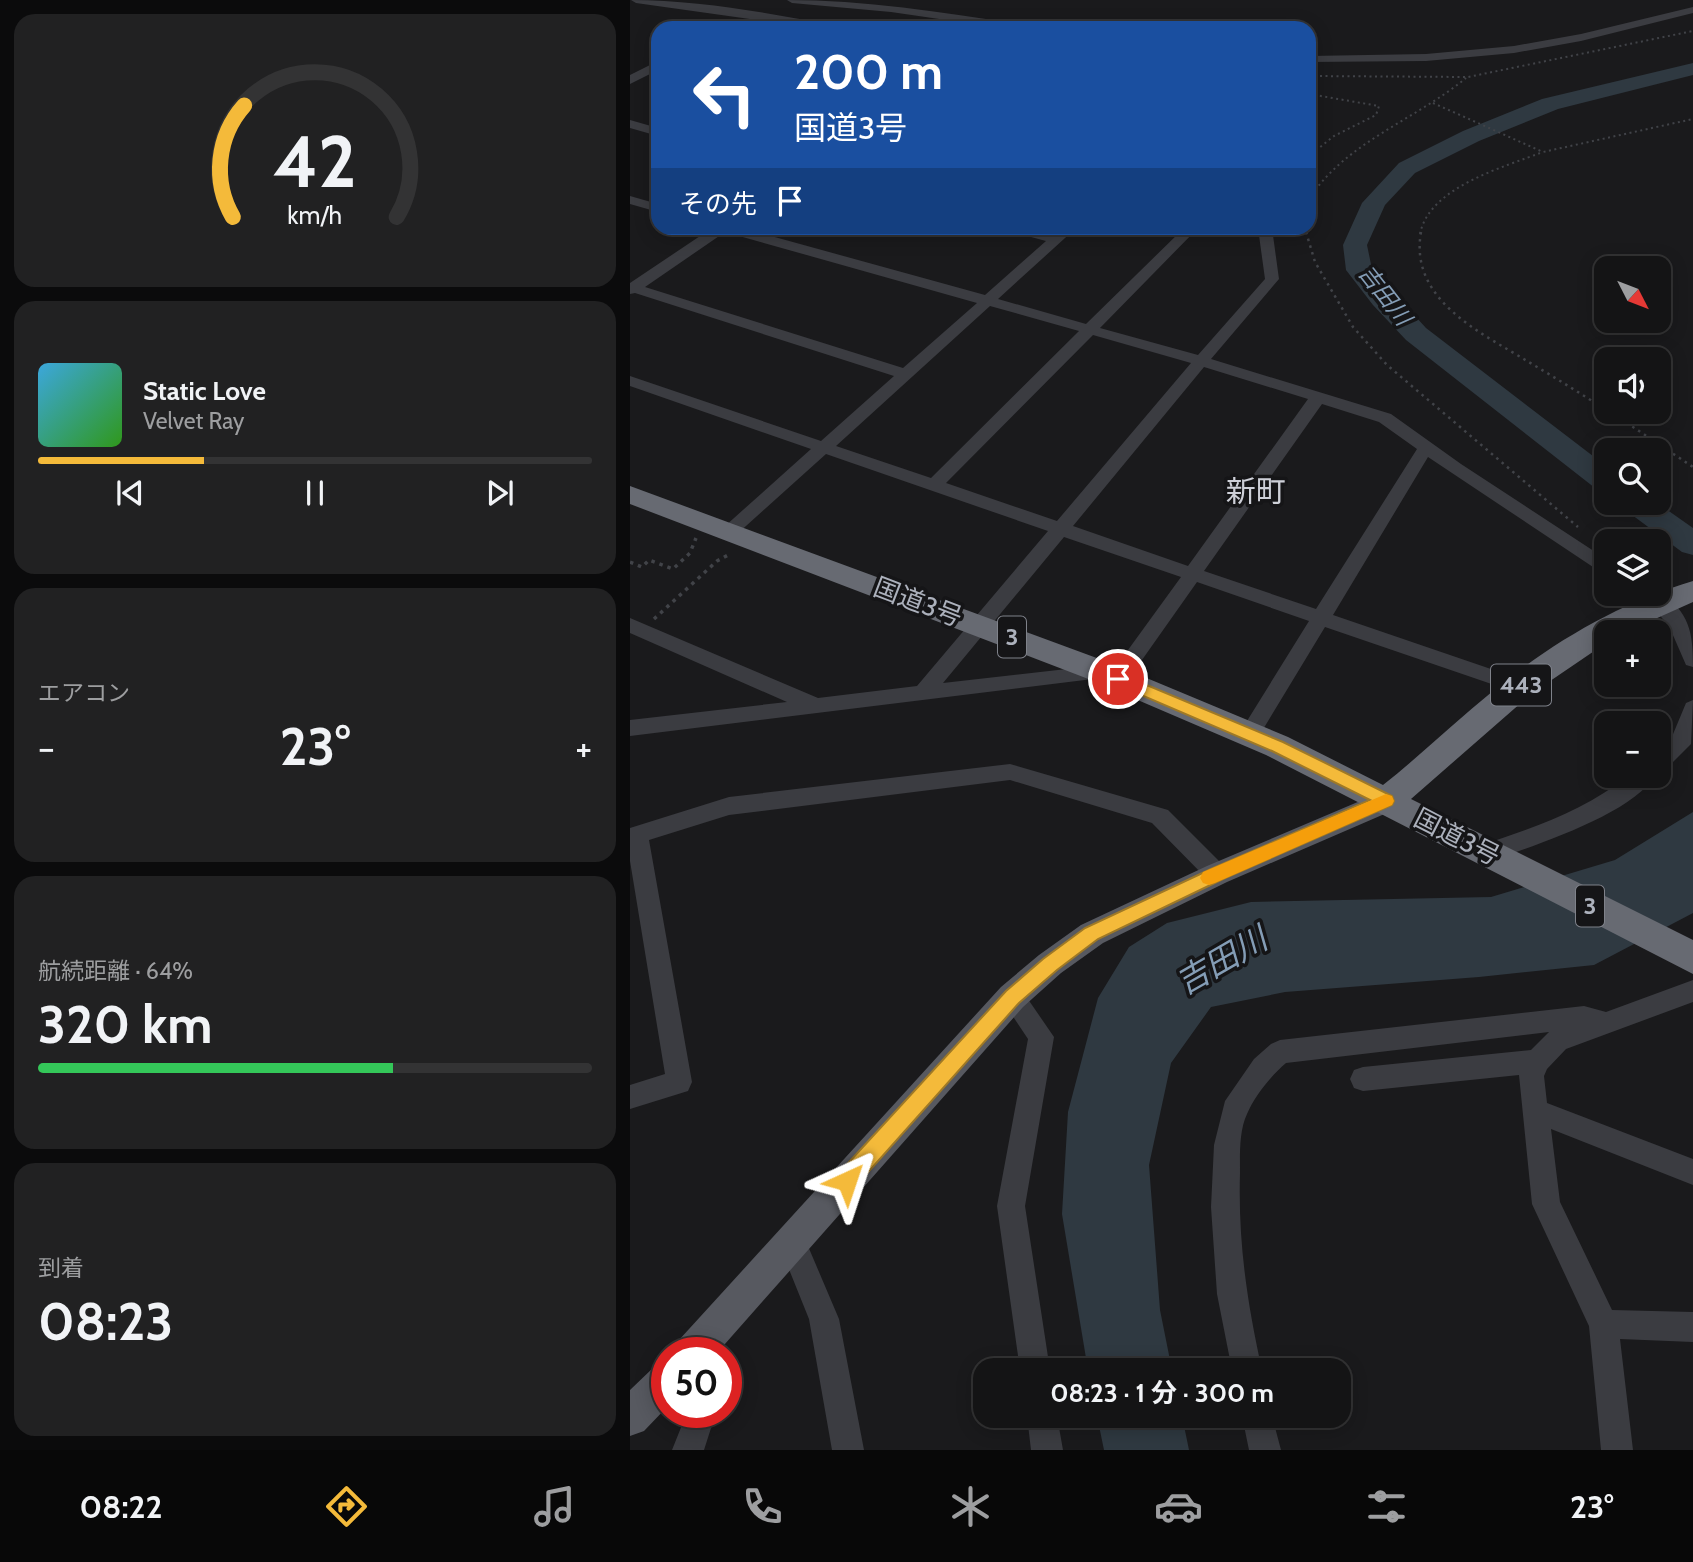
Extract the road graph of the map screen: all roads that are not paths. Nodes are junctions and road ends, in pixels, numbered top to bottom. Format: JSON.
{"nodes":[{"id":1,"x":636,"y":0,"type":"edge"},
{"id":2,"x":792,"y":0,"type":"edge"},
{"id":3,"x":1693,"y":10,"type":"edge"},
{"id":4,"x":752,"y":13,"type":"junction"},
{"id":5,"x":738,"y":21,"type":"edge"},
{"id":6,"x":796,"y":21,"type":"edge"},
{"id":7,"x":976,"y":21,"type":"edge"},
{"id":8,"x":1316,"y":59,"type":"edge"},
{"id":9,"x":630,"y":62,"type":"edge"},
{"id":10,"x":651,"y":66,"type":"edge"},
{"id":11,"x":651,"y":70,"type":"edge"},
{"id":12,"x":630,"y":80,"type":"edge"},
{"id":13,"x":630,"y":124,"type":"edge"},
{"id":14,"x":651,"y":130,"type":"edge"},
{"id":15,"x":630,"y":200,"type":"edge"},
{"id":16,"x":651,"y":206,"type":"edge"},
{"id":17,"x":710,"y":235,"type":"edge"},
{"id":18,"x":753,"y":235,"type":"edge"},
{"id":19,"x":1061,"y":235,"type":"edge"},
{"id":20,"x":1184,"y":235,"type":"edge"},
{"id":21,"x":1266,"y":235,"type":"edge"},
{"id":22,"x":631,"y":288,"type":"edge"},
{"id":23,"x":987,"y":301,"type":"junction"},
{"id":24,"x":1089,"y":330,"type":"junction"},
{"id":25,"x":1201,"y":361,"type":"junction"},
{"id":26,"x":905,"y":374,"type":"junction"},
{"id":27,"x":630,"y":381,"type":"edge"},
{"id":28,"x":1318,"y":397,"type":"junction"},
{"id":29,"x":824,"y":447,"type":"junction"},
{"id":30,"x":1426,"y":447,"type":"junction"},
{"id":31,"x":933,"y":486,"type":"junction"},
{"id":32,"x":630,"y":494,"type":"edge"},
{"id":33,"x":1061,"y":528,"type":"junction"},
{"id":34,"x":735,"y":540,"type":"junction"},
{"id":35,"x":1594,"y":559,"type":"edge"},
{"id":36,"x":1193,"y":573,"type":"junction"},
{"id":37,"x":1671,"y":599,"type":"edge"},
{"id":38,"x":1650,"y":606,"type":"edge"},
{"id":39,"x":1323,"y":618,"type":"junction"},
{"id":40,"x":980,"y":625,"type":"junction"},
{"id":41,"x":630,"y":626,"type":"edge"},
{"id":42,"x":1693,"y":660,"type":"edge"},
{"id":43,"x":1110,"y":675,"type":"junction"},
{"id":44,"x":1519,"y":687,"type":"junction"},
{"id":45,"x":924,"y":692,"type":"junction"},
{"id":46,"x":814,"y":705,"type":"junction"},
{"id":47,"x":1693,"y":708,"type":"edge"},
{"id":48,"x":630,"y":728,"type":"edge"},
{"id":49,"x":1249,"y":735,"type":"junction"},
{"id":50,"x":1671,"y":752,"type":"edge"},
{"id":51,"x":1630,"y":788,"type":"edge"},
{"id":52,"x":1386,"y":801,"type":"junction"},
{"id":53,"x":634,"y":836,"type":"edge"},
{"id":54,"x":1487,"y":853,"type":"junction"},
{"id":55,"x":1217,"y":874,"type":"junction"},
{"id":56,"x":1693,"y":958,"type":"edge"},
{"id":57,"x":1693,"y":991,"type":"edge"},
{"id":58,"x":1012,"y":997,"type":"junction"},
{"id":59,"x":1606,"y":1023,"type":"junction"},
{"id":60,"x":1537,"y":1061,"type":"junction"},
{"id":61,"x":1363,"y":1079,"type":"dead end"},
{"id":62,"x":630,"y":1097,"type":"edge"},
{"id":63,"x":1534,"y":1110,"type":"junction"},
{"id":64,"x":1693,"y":1172,"type":"edge"},
{"id":65,"x":792,"y":1242,"type":"junction"},
{"id":66,"x":1604,"y":1324,"type":"junction"},
{"id":67,"x":1693,"y":1327,"type":"edge"},
{"id":68,"x":706,"y":1337,"type":"edge"},
{"id":69,"x":1033,"y":1358,"type":"edge"},
{"id":70,"x":1244,"y":1358,"type":"edge"},
{"id":71,"x":651,"y":1396,"type":"edge"},
{"id":72,"x":630,"y":1418,"type":"edge"},
{"id":73,"x":696,"y":1428,"type":"edge"},
{"id":74,"x":1044,"y":1428,"type":"edge"},
{"id":75,"x":1260,"y":1428,"type":"edge"},
{"id":76,"x":688,"y":1450,"type":"edge"},
{"id":77,"x":848,"y":1450,"type":"edge"},
{"id":78,"x":1047,"y":1450,"type":"edge"},
{"id":79,"x":1265,"y":1450,"type":"edge"},
{"id":80,"x":1617,"y":1450,"type":"edge"}],
"edges":[{"from":1,"to":4,"type":"street"},
{"from":2,"to":7,"type":"street"},
{"from":3,"to":8,"type":"street"},
{"from":4,"to":5,"type":"street"},
{"from":4,"to":6,"type":"street"},
{"from":9,"to":10,"type":"street"},
{"from":11,"to":12,"type":"street"},
{"from":13,"to":14,"type":"street"},
{"from":15,"to":16,"type":"street"},
{"from":17,"to":22,"type":"street"},
{"from":18,"to":23,"type":"street"},
{"from":19,"to":23,"type":"street"},
{"from":20,"to":24,"type":"street"},
{"from":21,"to":25,"type":"street"},
{"from":22,"to":26,"type":"street"},
{"from":23,"to":24,"type":"street"},
{"from":23,"to":26,"type":"street"},
{"from":24,"to":25,"type":"street"},
{"from":24,"to":31,"type":"street"},
{"from":25,"to":28,"type":"street"},
{"from":25,"to":33,"type":"street"},
{"from":26,"to":29,"type":"street"},
{"from":27,"to":29,"type":"street"},
{"from":28,"to":30,"type":"street"},
{"from":28,"to":36,"type":"street"},
{"from":29,"to":31,"type":"street"},
{"from":29,"to":34,"type":"street"},
{"from":30,"to":35,"type":"street"},
{"from":30,"to":39,"type":"street"},
{"from":31,"to":33,"type":"street"},
{"from":32,"to":34,"type":"highway","name":"国道3号","number":"3"},
{"from":33,"to":36,"type":"street"},
{"from":33,"to":40,"type":"street"},
{"from":34,"to":40,"type":"highway","name":"国道3号","number":"3"},
{"from":36,"to":39,"type":"street"},
{"from":36,"to":43,"type":"street"},
{"from":37,"to":42,"type":"street"},
{"from":38,"to":44,"type":"highway","number":"443"},
{"from":39,"to":44,"type":"street"},
{"from":39,"to":49,"type":"street"},
{"from":40,"to":43,"type":"highway","name":"国道3号","number":"3"},
{"from":40,"to":45,"type":"street"},
{"from":41,"to":46,"type":"street"},
{"from":43,"to":45,"type":"street"},
{"from":43,"to":49,"type":"highway","name":"国道3号","number":"3"},
{"from":44,"to":52,"type":"highway","number":"443"},
{"from":45,"to":46,"type":"street"},
{"from":46,"to":48,"type":"street"},
{"from":47,"to":50,"type":"street"},
{"from":49,"to":52,"type":"highway","name":"国道3号","number":"3"},
{"from":51,"to":54,"type":"street"},
{"from":52,"to":54,"type":"highway","name":"国道3号","number":"3"},
{"from":52,"to":55,"type":"main road"},
{"from":53,"to":55,"type":"street"},
{"from":53,"to":62,"type":"street"},
{"from":54,"to":56,"type":"highway","name":"国道3号","number":"3"},
{"from":55,"to":58,"type":"main road"},
{"from":57,"to":59,"type":"street"},
{"from":58,"to":65,"type":"main road"},
{"from":58,"to":69,"type":"street"},
{"from":59,"to":60,"type":"street"},
{"from":59,"to":70,"type":"street"},
{"from":60,"to":61,"type":"street"},
{"from":60,"to":63,"type":"street"},
{"from":63,"to":64,"type":"street"},
{"from":63,"to":66,"type":"street"},
{"from":65,"to":68,"type":"main road"},
{"from":65,"to":77,"type":"street"},
{"from":66,"to":67,"type":"street"},
{"from":66,"to":80,"type":"street"},
{"from":71,"to":72,"type":"main road"},
{"from":73,"to":76,"type":"street"},
{"from":74,"to":78,"type":"street"},
{"from":75,"to":79,"type":"street"}]}
